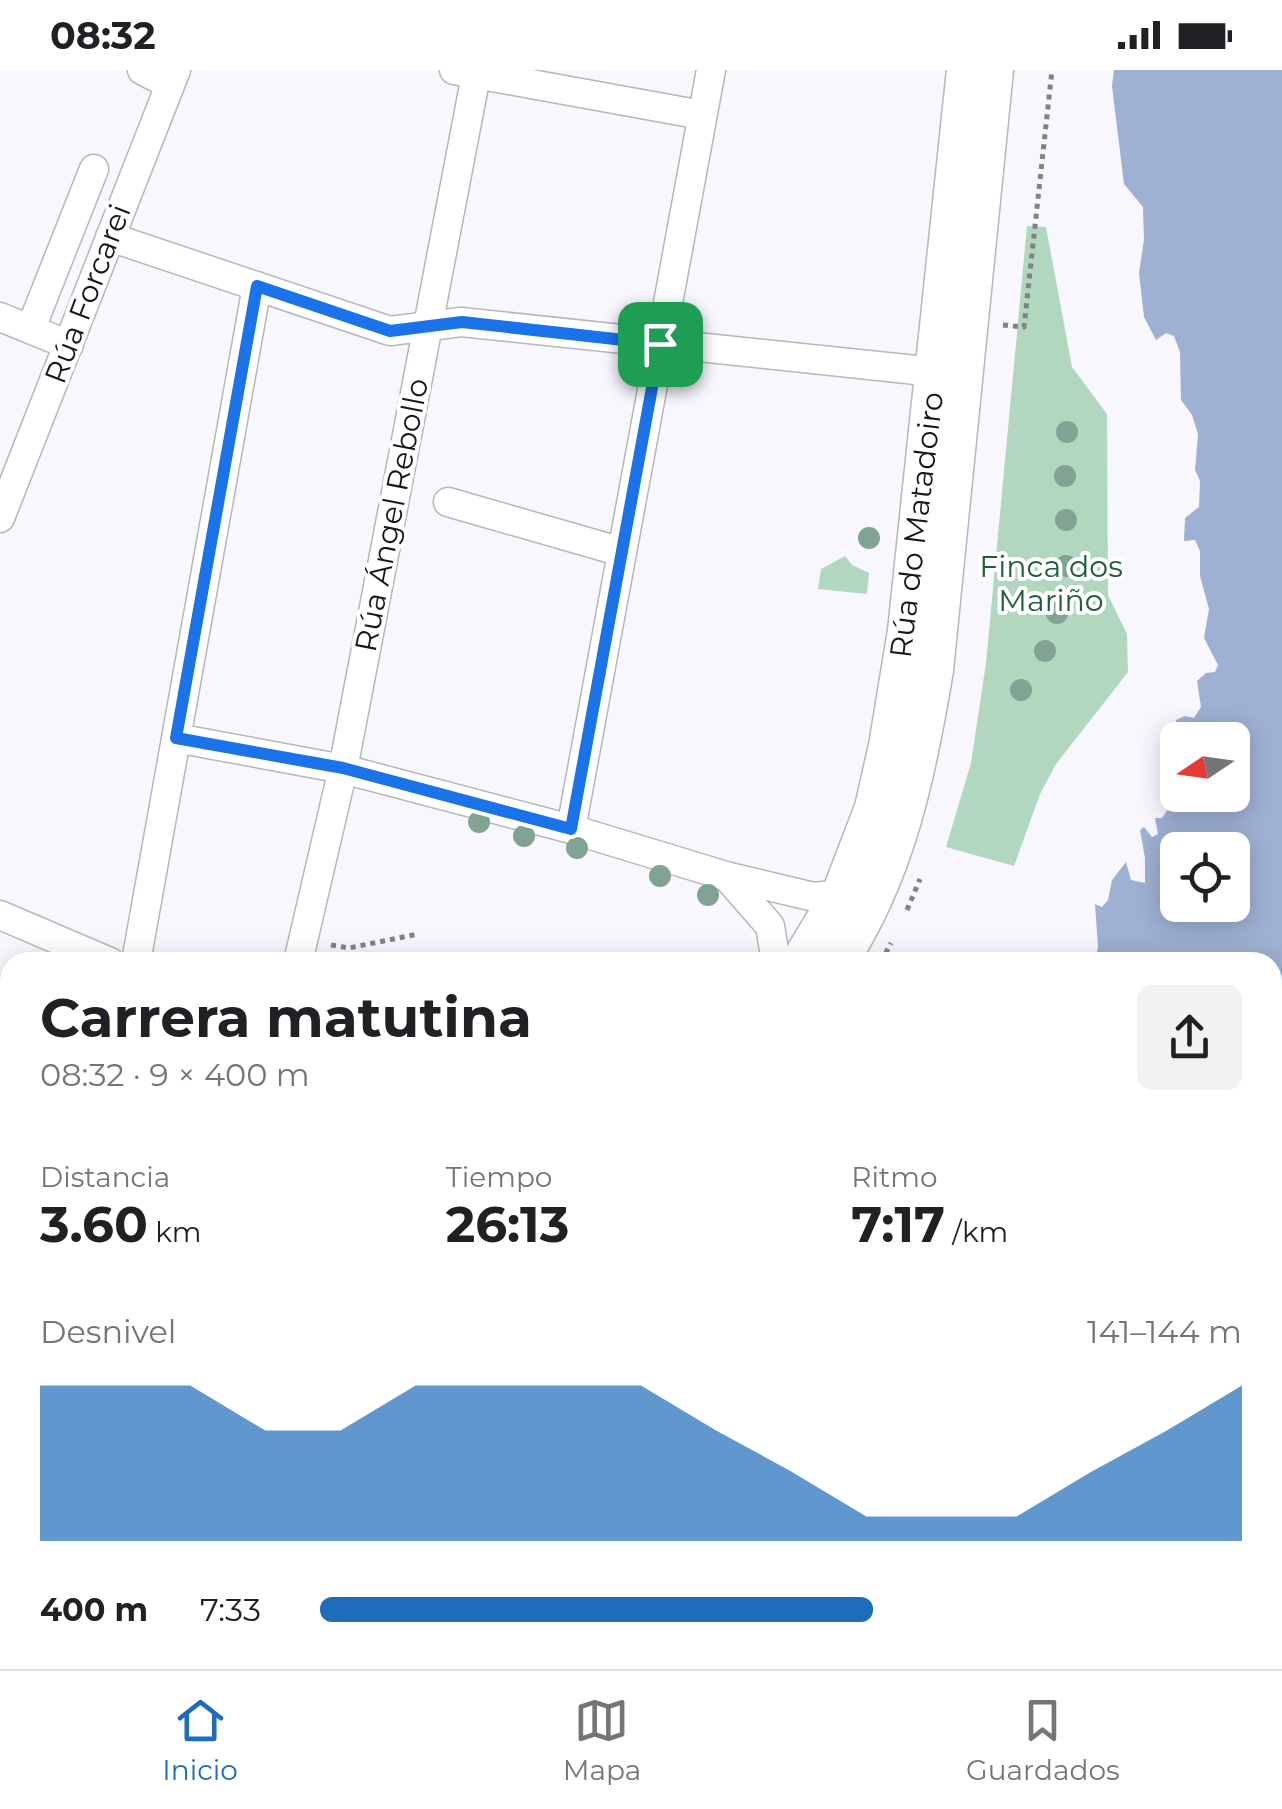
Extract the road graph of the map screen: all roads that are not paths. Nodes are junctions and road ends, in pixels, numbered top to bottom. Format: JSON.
{"nodes":[{"id":1,"x":142,"y":70,"type":"edge"},
{"id":2,"x":711,"y":70,"type":"edge"},
{"id":3,"x":966,"y":70,"type":"edge"},
{"id":4,"x":994,"y":70,"type":"edge"},
{"id":5,"x":469,"y":72,"type":"edge"},
{"id":6,"x":173,"y":77,"type":"edge"},
{"id":7,"x":702,"y":115,"type":"junction"},
{"id":8,"x":94,"y":169,"type":"dead end"},
{"id":9,"x":110,"y":237,"type":"junction"},
{"id":10,"x":257,"y":286,"type":"junction"},
{"id":11,"x":0,"y":317,"type":"edge"},
{"id":12,"x":427,"y":326,"type":"junction"},
{"id":13,"x":31,"y":328,"type":"junction"},
{"id":14,"x":660,"y":344,"type":"junction"},
{"id":15,"x":69,"y":345,"type":"junction"},
{"id":16,"x":934,"y":372,"type":"junction"},
{"id":17,"x":6,"y":487,"type":"edge"},
{"id":18,"x":448,"y":502,"type":"dead end"},
{"id":19,"x":0,"y":518,"type":"edge"},
{"id":20,"x":622,"y":552,"type":"junction"},
{"id":21,"x":176,"y":738,"type":"junction"},
{"id":22,"x":343,"y":768,"type":"junction"},
{"id":23,"x":571,"y":829,"type":"junction"},
{"id":24,"x":726,"y":876,"type":"junction"},
{"id":25,"x":880,"y":884,"type":"junction"},
{"id":26,"x":840,"y":894,"type":"junction"},
{"id":27,"x":0,"y":915,"type":"edge"},
{"id":28,"x":87,"y":952,"type":"edge"},
{"id":29,"x":138,"y":952,"type":"edge"},
{"id":30,"x":298,"y":952,"type":"edge"},
{"id":31,"x":774,"y":952,"type":"edge"},
{"id":32,"x":806,"y":952,"type":"edge"},
{"id":33,"x":843,"y":952,"type":"edge"}],
"edges":[{"from":1,"to":6,"type":"street"},
{"from":2,"to":7,"type":"street"},
{"from":3,"to":16,"type":"main road","name":"Rúa do Matadoiro"},
{"from":4,"to":25,"type":"main road","name":"Rúa do Matadoiro"},
{"from":5,"to":7,"type":"street"},
{"from":5,"to":12,"type":"street","name":"Rúa Ángel Rebollo"},
{"from":6,"to":9,"type":"street","name":"Rúa Forcarei"},
{"from":7,"to":14,"type":"street"},
{"from":8,"to":13,"type":"street"},
{"from":9,"to":10,"type":"street"},
{"from":9,"to":15,"type":"street","name":"Rúa Forcarei"},
{"from":10,"to":12,"type":"street"},
{"from":10,"to":21,"type":"street"},
{"from":11,"to":13,"type":"street"},
{"from":12,"to":14,"type":"street"},
{"from":12,"to":22,"type":"street","name":"Rúa Ángel Rebollo"},
{"from":13,"to":15,"type":"street"},
{"from":14,"to":16,"type":"street"},
{"from":14,"to":20,"type":"street"},
{"from":15,"to":17,"type":"street","name":"Rúa Forcarei"},
{"from":16,"to":26,"type":"main road","name":"Rúa do Matadoiro"},
{"from":17,"to":19,"type":"street","name":"Rúa Forcarei"},
{"from":18,"to":20,"type":"street"},
{"from":20,"to":23,"type":"street"},
{"from":21,"to":22,"type":"street"},
{"from":21,"to":29,"type":"street"},
{"from":22,"to":23,"type":"street"},
{"from":22,"to":30,"type":"street","name":"Rúa Ángel Rebollo"},
{"from":23,"to":24,"type":"street"},
{"from":24,"to":26,"type":"street"},
{"from":24,"to":31,"type":"street"},
{"from":25,"to":26,"type":"main road"},
{"from":25,"to":33,"type":"main road","name":"Rúa do Matadoiro"},
{"from":26,"to":32,"type":"main road","name":"Rúa do Matadoiro"},
{"from":27,"to":28,"type":"street"}]}
